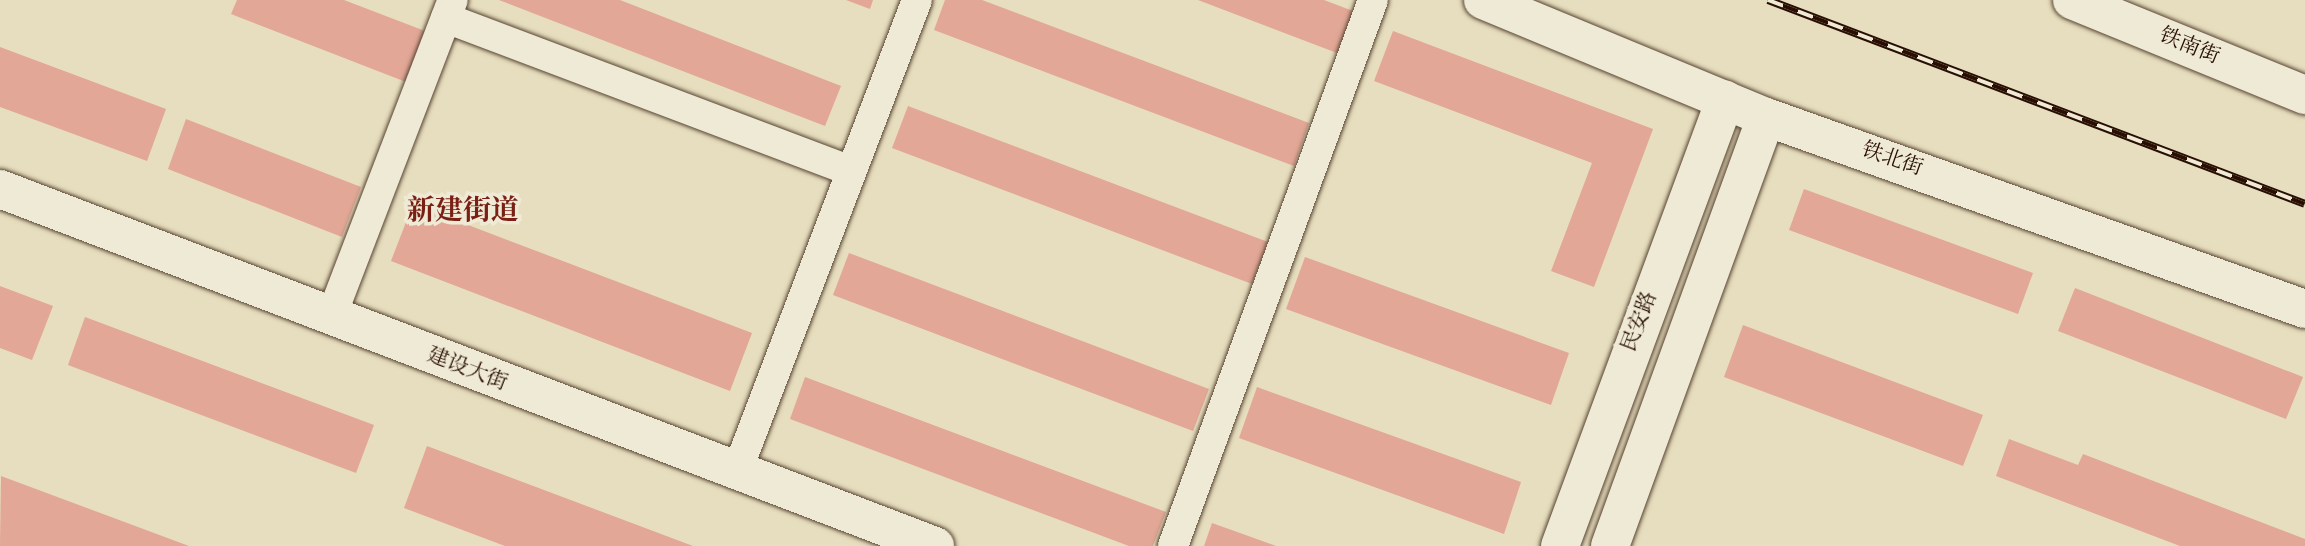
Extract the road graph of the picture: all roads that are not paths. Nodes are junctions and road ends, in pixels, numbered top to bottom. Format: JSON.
{"nodes":[{"id":1,"x":917,"y":0,"type":"edge"},
{"id":2,"x":1373,"y":0,"type":"edge"},
{"id":3,"x":1483,"y":0,"type":"edge"},
{"id":4,"x":2072,"y":0,"type":"edge"},
{"id":5,"x":449,"y":9,"type":"edge"},
{"id":6,"x":2305,"y":95,"type":"edge"},
{"id":7,"x":1724,"y":99,"type":"junction"},
{"id":8,"x":1766,"y":117,"type":"junction"},
{"id":9,"x":848,"y":170,"type":"junction"},
{"id":10,"x":0,"y":188,"type":"edge"},
{"id":11,"x":2305,"y":309,"type":"edge"},
{"id":12,"x":331,"y":317,"type":"junction"},
{"id":13,"x":736,"y":474,"type":"junction"},
{"id":14,"x":935,"y":546,"type":"edge"},
{"id":15,"x":1173,"y":546,"type":"edge"},
{"id":16,"x":1560,"y":546,"type":"edge"},
{"id":17,"x":1609,"y":546,"type":"edge"}],
"edges":[{"from":1,"to":9,"type":"street"},
{"from":2,"to":15,"type":"street"},
{"from":3,"to":7,"type":"street","name":"铁北街"},
{"from":4,"to":6,"type":"street","name":"铁南街"},
{"from":5,"to":9,"type":"street"},
{"from":5,"to":12,"type":"street"},
{"from":7,"to":8,"type":"street","name":"铁北街"},
{"from":7,"to":16,"type":"street","name":"民安路"},
{"from":8,"to":11,"type":"street","name":"铁北街"},
{"from":8,"to":17,"type":"street"},
{"from":9,"to":13,"type":"street"},
{"from":10,"to":12,"type":"street","name":"建设大街"},
{"from":12,"to":13,"type":"street","name":"建设大街"},
{"from":13,"to":14,"type":"street","name":"建设大街"}]}
